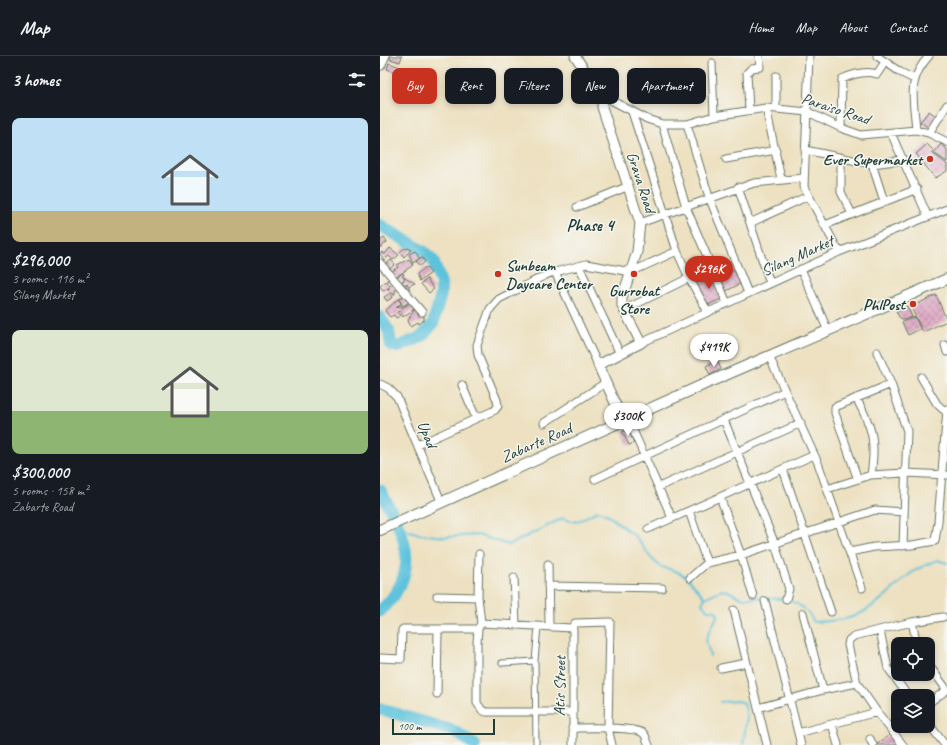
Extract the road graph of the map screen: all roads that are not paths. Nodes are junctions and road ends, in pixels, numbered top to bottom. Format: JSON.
{"nodes":[{"id":1,"x":384,"y":56,"type":"edge"},
{"id":2,"x":575,"y":56,"type":"edge"},
{"id":3,"x":760,"y":56,"type":"edge"},
{"id":4,"x":809,"y":56,"type":"edge"},
{"id":5,"x":877,"y":56,"type":"edge"},
{"id":6,"x":929,"y":56,"type":"edge"},
{"id":7,"x":885,"y":62,"type":"junction"},
{"id":8,"x":712,"y":63,"type":"dead end"},
{"id":9,"x":380,"y":65,"type":"edge"},
{"id":10,"x":583,"y":68,"type":"edge"},
{"id":11,"x":776,"y":76,"type":"dead end"},
{"id":12,"x":914,"y":79,"type":"junction"},
{"id":13,"x":602,"y":104,"type":"edge"},
{"id":14,"x":618,"y":104,"type":"edge"},
{"id":15,"x":947,"y":105,"type":"edge"},
{"id":16,"x":766,"y":108,"type":"junction"},
{"id":17,"x":776,"y":108,"type":"junction"},
{"id":18,"x":749,"y":110,"type":"junction"},
{"id":19,"x":632,"y":112,"type":"junction"},
{"id":20,"x":808,"y":112,"type":"junction"},
{"id":21,"x":714,"y":116,"type":"junction"},
{"id":22,"x":662,"y":124,"type":"junction"},
{"id":23,"x":687,"y":124,"type":"junction"},
{"id":24,"x":841,"y":128,"type":"junction"},
{"id":25,"x":916,"y":130,"type":"junction"},
{"id":26,"x":891,"y":133,"type":"junction"},
{"id":27,"x":929,"y":133,"type":"junction"},
{"id":28,"x":947,"y":142,"type":"edge"},
{"id":29,"x":776,"y":150,"type":"junction"},
{"id":30,"x":805,"y":150,"type":"junction"},
{"id":31,"x":841,"y":158,"type":"junction"},
{"id":32,"x":726,"y":159,"type":"dead end"},
{"id":33,"x":903,"y":160,"type":"junction"},
{"id":34,"x":872,"y":164,"type":"junction"},
{"id":35,"x":803,"y":178,"type":"junction"},
{"id":36,"x":781,"y":179,"type":"junction"},
{"id":37,"x":629,"y":186,"type":"junction"},
{"id":38,"x":738,"y":187,"type":"junction"},
{"id":39,"x":917,"y":189,"type":"junction"},
{"id":40,"x":808,"y":196,"type":"junction"},
{"id":41,"x":709,"y":197,"type":"junction"},
{"id":42,"x":884,"y":201,"type":"junction"},
{"id":43,"x":577,"y":207,"type":"dead end"},
{"id":44,"x":686,"y":207,"type":"junction"},
{"id":45,"x":947,"y":210,"type":"edge"},
{"id":46,"x":665,"y":214,"type":"junction"},
{"id":47,"x":852,"y":214,"type":"junction"},
{"id":48,"x":928,"y":218,"type":"junction"},
{"id":49,"x":640,"y":223,"type":"junction"},
{"id":50,"x":750,"y":223,"type":"junction"},
{"id":51,"x":825,"y":224,"type":"junction"},
{"id":52,"x":677,"y":251,"type":"junction"},
{"id":53,"x":839,"y":252,"type":"junction"},
{"id":54,"x":380,"y":263,"type":"edge"},
{"id":55,"x":579,"y":266,"type":"junction"},
{"id":56,"x":801,"y":269,"type":"junction"},
{"id":57,"x":631,"y":272,"type":"junction"},
{"id":58,"x":553,"y":273,"type":"junction"},
{"id":59,"x":689,"y":278,"type":"junction"},
{"id":60,"x":947,"y":279,"type":"edge"},
{"id":61,"x":770,"y":284,"type":"junction"},
{"id":62,"x":748,"y":293,"type":"junction"},
{"id":63,"x":727,"y":303,"type":"junction"},
{"id":64,"x":624,"y":310,"type":"junction"},
{"id":65,"x":422,"y":312,"type":"dead end"},
{"id":66,"x":708,"y":312,"type":"junction"},
{"id":67,"x":828,"y":331,"type":"junction"},
{"id":68,"x":641,"y":343,"type":"junction"},
{"id":69,"x":877,"y":352,"type":"dead end"},
{"id":70,"x":620,"y":354,"type":"junction"},
{"id":71,"x":769,"y":356,"type":"junction"},
{"id":72,"x":598,"y":365,"type":"junction"},
{"id":73,"x":921,"y":377,"type":"dead end"},
{"id":74,"x":605,"y":383,"type":"junction"},
{"id":75,"x":380,"y":384,"type":"edge"},
{"id":76,"x":891,"y":384,"type":"junction"},
{"id":77,"x":462,"y":385,"type":"dead end"},
{"id":78,"x":785,"y":391,"type":"junction"},
{"id":79,"x":856,"y":398,"type":"junction"},
{"id":80,"x":947,"y":410,"type":"edge"},
{"id":81,"x":476,"y":418,"type":"junction"},
{"id":82,"x":625,"y":420,"type":"junction"},
{"id":83,"x":724,"y":420,"type":"junction"},
{"id":84,"x":544,"y":423,"type":"dead end"},
{"id":85,"x":801,"y":423,"type":"junction"},
{"id":86,"x":418,"y":445,"type":"junction"},
{"id":87,"x":738,"y":452,"type":"junction"},
{"id":88,"x":814,"y":455,"type":"junction"},
{"id":89,"x":645,"y":456,"type":"junction"},
{"id":90,"x":783,"y":469,"type":"junction"},
{"id":91,"x":905,"y":473,"type":"junction"},
{"id":92,"x":871,"y":474,"type":"junction"},
{"id":93,"x":944,"y":475,"type":"edge"},
{"id":94,"x":858,"y":478,"type":"junction"},
{"id":95,"x":595,"y":479,"type":"dead end"},
{"id":96,"x":752,"y":484,"type":"junction"},
{"id":97,"x":659,"y":487,"type":"junction"},
{"id":98,"x":827,"y":489,"type":"junction"},
{"id":99,"x":720,"y":497,"type":"junction"},
{"id":100,"x":441,"y":501,"type":"junction"},
{"id":101,"x":688,"y":511,"type":"junction"},
{"id":102,"x":904,"y":512,"type":"junction"},
{"id":103,"x":672,"y":518,"type":"junction"},
{"id":104,"x":837,"y":522,"type":"junction"},
{"id":105,"x":380,"y":529,"type":"edge"},
{"id":106,"x":648,"y":529,"type":"dead end"},
{"id":107,"x":806,"y":533,"type":"junction"},
{"id":108,"x":775,"y":544,"type":"junction"},
{"id":109,"x":903,"y":546,"type":"junction"},
{"id":110,"x":850,"y":552,"type":"junction"},
{"id":111,"x":479,"y":554,"type":"dead end"},
{"id":112,"x":741,"y":555,"type":"junction"},
{"id":113,"x":707,"y":563,"type":"junction"},
{"id":114,"x":548,"y":564,"type":"dead end"},
{"id":115,"x":514,"y":578,"type":"dead end"},
{"id":116,"x":690,"y":578,"type":"dead end"},
{"id":117,"x":548,"y":586,"type":"junction"},
{"id":118,"x":662,"y":588,"type":"dead end"},
{"id":119,"x":862,"y":588,"type":"dead end"},
{"id":120,"x":437,"y":596,"type":"dead end"},
{"id":121,"x":752,"y":596,"type":"dead end"},
{"id":122,"x":478,"y":597,"type":"junction"},
{"id":123,"x":786,"y":599,"type":"dead end"},
{"id":124,"x":765,"y":601,"type":"dead end"},
{"id":125,"x":734,"y":610,"type":"dead end"},
{"id":126,"x":831,"y":612,"type":"dead end"},
{"id":127,"x":803,"y":613,"type":"dead end"},
{"id":128,"x":943,"y":617,"type":"dead end"},
{"id":129,"x":912,"y":622,"type":"junction"},
{"id":130,"x":516,"y":624,"type":"junction"},
{"id":131,"x":480,"y":626,"type":"junction"},
{"id":132,"x":538,"y":626,"type":"junction"},
{"id":133,"x":549,"y":626,"type":"junction"},
{"id":134,"x":572,"y":628,"type":"junction"},
{"id":135,"x":438,"y":630,"type":"junction"},
{"id":136,"x":880,"y":631,"type":"junction"},
{"id":137,"x":915,"y":637,"type":"edge"},
{"id":138,"x":380,"y":658,"type":"edge"},
{"id":139,"x":535,"y":661,"type":"junction"},
{"id":140,"x":502,"y":663,"type":"dead end"},
{"id":141,"x":746,"y":663,"type":"junction"},
{"id":142,"x":721,"y":668,"type":"dead end"},
{"id":143,"x":935,"y":674,"type":"edge"},
{"id":144,"x":857,"y":683,"type":"junction"},
{"id":145,"x":903,"y":689,"type":"edge"},
{"id":146,"x":823,"y":690,"type":"junction"},
{"id":147,"x":947,"y":690,"type":"edge"},
{"id":148,"x":437,"y":694,"type":"dead end"},
{"id":149,"x":935,"y":698,"type":"edge"},
{"id":150,"x":790,"y":699,"type":"junction"},
{"id":151,"x":758,"y":708,"type":"junction"},
{"id":152,"x":535,"y":712,"type":"junction"},
{"id":153,"x":572,"y":712,"type":"junction"},
{"id":154,"x":877,"y":712,"type":"junction"},
{"id":155,"x":832,"y":724,"type":"junction"},
{"id":156,"x":891,"y":724,"type":"edge"},
{"id":157,"x":572,"y":728,"type":"junction"},
{"id":158,"x":608,"y":728,"type":"junction"},
{"id":159,"x":798,"y":733,"type":"junction"},
{"id":160,"x":898,"y":733,"type":"edge"},
{"id":161,"x":935,"y":733,"type":"edge"},
{"id":162,"x":536,"y":745,"type":"edge"},
{"id":163,"x":573,"y":745,"type":"edge"},
{"id":164,"x":612,"y":745,"type":"edge"},
{"id":165,"x":649,"y":745,"type":"edge"},
{"id":166,"x":767,"y":745,"type":"edge"},
{"id":167,"x":801,"y":745,"type":"edge"},
{"id":168,"x":838,"y":745,"type":"edge"},
{"id":169,"x":903,"y":745,"type":"edge"},
{"id":170,"x":944,"y":745,"type":"edge"}],
"edges":[{"from":1,"to":9,"type":"main road"},
{"from":2,"to":10,"type":"street","name":"Paraiso Road"},
{"from":3,"to":18,"type":"street"},
{"from":4,"to":20,"type":"street"},
{"from":5,"to":7,"type":"street"},
{"from":6,"to":12,"type":"street"},
{"from":7,"to":12,"type":"street"},
{"from":7,"to":24,"type":"street"},
{"from":8,"to":21,"type":"street"},
{"from":11,"to":17,"type":"street"},
{"from":12,"to":25,"type":"street"},
{"from":13,"to":37,"type":"street","name":"Grava Road"},
{"from":14,"to":19,"type":"street","name":"Paraiso Road"},
{"from":15,"to":27,"type":"street"},
{"from":16,"to":17,"type":"street","name":"Paraiso Road"},
{"from":16,"to":18,"type":"street","name":"Paraiso Road"},
{"from":16,"to":29,"type":"street"},
{"from":17,"to":20,"type":"street","name":"Paraiso Road"},
{"from":18,"to":21,"type":"street","name":"Paraiso Road"},
{"from":19,"to":22,"type":"street","name":"Paraiso Road"},
{"from":19,"to":46,"type":"street"},
{"from":20,"to":24,"type":"street","name":"Paraiso Road"},
{"from":20,"to":30,"type":"street"},
{"from":21,"to":23,"type":"street","name":"Paraiso Road"},
{"from":22,"to":23,"type":"street","name":"Paraiso Road"},
{"from":22,"to":44,"type":"street"},
{"from":23,"to":41,"type":"street"},
{"from":24,"to":26,"type":"street","name":"Paraiso Road"},
{"from":25,"to":26,"type":"street","name":"Paraiso Road"},
{"from":25,"to":27,"type":"street","name":"Paraiso Road"},
{"from":26,"to":33,"type":"street"},
{"from":27,"to":28,"type":"street","name":"Paraiso Road"},
{"from":29,"to":32,"type":"street"},
{"from":29,"to":36,"type":"street"},
{"from":30,"to":31,"type":"street"},
{"from":30,"to":35,"type":"street"},
{"from":31,"to":34,"type":"street"},
{"from":31,"to":47,"type":"street"},
{"from":33,"to":34,"type":"street"},
{"from":33,"to":39,"type":"street"},
{"from":34,"to":42,"type":"street"},
{"from":35,"to":36,"type":"street"},
{"from":35,"to":40,"type":"street"},
{"from":36,"to":38,"type":"street"},
{"from":37,"to":43,"type":"street"},
{"from":37,"to":49,"type":"street","name":"Grava Road"},
{"from":38,"to":41,"type":"street"},
{"from":38,"to":50,"type":"street"},
{"from":39,"to":42,"type":"street"},
{"from":39,"to":48,"type":"street"},
{"from":40,"to":50,"type":"street"},
{"from":40,"to":51,"type":"street"},
{"from":41,"to":44,"type":"street"},
{"from":41,"to":62,"type":"street"},
{"from":42,"to":47,"type":"street"},
{"from":44,"to":46,"type":"street"},
{"from":44,"to":63,"type":"street"},
{"from":45,"to":48,"type":"street","name":"Silang Market"},
{"from":46,"to":49,"type":"street"},
{"from":46,"to":52,"type":"street"},
{"from":47,"to":51,"type":"street"},
{"from":48,"to":53,"type":"street","name":"Silang Market"},
{"from":49,"to":57,"type":"street","name":"Grava Road"},
{"from":50,"to":61,"type":"street"},
{"from":51,"to":53,"type":"street"},
{"from":52,"to":57,"type":"street"},
{"from":52,"to":59,"type":"street"},
{"from":53,"to":56,"type":"street","name":"Silang Market"},
{"from":54,"to":65,"type":"street"},
{"from":55,"to":57,"type":"street"},
{"from":55,"to":58,"type":"street"},
{"from":55,"to":70,"type":"street"},
{"from":56,"to":61,"type":"street","name":"Silang Market"},
{"from":56,"to":67,"type":"street"},
{"from":57,"to":64,"type":"street","name":"Grava Road"},
{"from":58,"to":72,"type":"street"},
{"from":58,"to":81,"type":"street"},
{"from":59,"to":64,"type":"street"},
{"from":59,"to":66,"type":"street"},
{"from":60,"to":67,"type":"main road","name":"Zabarte Road"},
{"from":61,"to":62,"type":"street","name":"Silang Market"},
{"from":62,"to":63,"type":"street","name":"Silang Market"},
{"from":63,"to":66,"type":"street","name":"Silang Market"},
{"from":64,"to":68,"type":"street","name":"Grava Road"},
{"from":66,"to":68,"type":"street","name":"Silang Market"},
{"from":67,"to":71,"type":"main road","name":"Zabarte Road"},
{"from":68,"to":70,"type":"street","name":"Silang Market"},
{"from":69,"to":76,"type":"street"},
{"from":70,"to":72,"type":"street","name":"Silang Market"},
{"from":71,"to":78,"type":"street"},
{"from":71,"to":82,"type":"main road","name":"Zabarte Road"},
{"from":72,"to":74,"type":"street"},
{"from":73,"to":80,"type":"street"},
{"from":74,"to":82,"type":"street"},
{"from":74,"to":84,"type":"street"},
{"from":75,"to":86,"type":"street","name":"Upad"},
{"from":76,"to":79,"type":"street"},
{"from":76,"to":91,"type":"street"},
{"from":77,"to":81,"type":"street"},
{"from":78,"to":83,"type":"street"},
{"from":78,"to":85,"type":"street"},
{"from":79,"to":92,"type":"street"},
{"from":79,"to":94,"type":"street"},
{"from":80,"to":93,"type":"street"},
{"from":81,"to":86,"type":"street"},
{"from":82,"to":89,"type":"street"},
{"from":82,"to":100,"type":"main road","name":"Zabarte Road"},
{"from":83,"to":87,"type":"street"},
{"from":83,"to":89,"type":"street"},
{"from":85,"to":87,"type":"street"},
{"from":85,"to":88,"type":"street"},
{"from":86,"to":100,"type":"street","name":"Upad"},
{"from":87,"to":96,"type":"street"},
{"from":87,"to":97,"type":"street"},
{"from":88,"to":90,"type":"street"},
{"from":88,"to":98,"type":"street"},
{"from":89,"to":95,"type":"street"},
{"from":89,"to":97,"type":"street"},
{"from":90,"to":96,"type":"street"},
{"from":90,"to":107,"type":"street"},
{"from":91,"to":92,"type":"street"},
{"from":91,"to":93,"type":"street"},
{"from":91,"to":102,"type":"street"},
{"from":92,"to":94,"type":"street"},
{"from":93,"to":109,"type":"street"},
{"from":94,"to":98,"type":"street"},
{"from":96,"to":99,"type":"street"},
{"from":96,"to":108,"type":"street"},
{"from":97,"to":103,"type":"street"},
{"from":98,"to":104,"type":"street"},
{"from":99,"to":101,"type":"street"},
{"from":99,"to":112,"type":"street"},
{"from":100,"to":105,"type":"main road","name":"Zabarte Road"},
{"from":101,"to":103,"type":"street"},
{"from":101,"to":113,"type":"street"},
{"from":102,"to":104,"type":"street"},
{"from":102,"to":109,"type":"street"},
{"from":103,"to":106,"type":"street"},
{"from":104,"to":107,"type":"street"},
{"from":104,"to":110,"type":"street"},
{"from":107,"to":108,"type":"street"},
{"from":107,"to":126,"type":"street"},
{"from":108,"to":112,"type":"street"},
{"from":108,"to":123,"type":"street"},
{"from":109,"to":110,"type":"street"},
{"from":110,"to":119,"type":"street"},
{"from":111,"to":122,"type":"street"},
{"from":112,"to":113,"type":"street"},
{"from":112,"to":121,"type":"street"},
{"from":113,"to":116,"type":"street"},
{"from":114,"to":117,"type":"street"},
{"from":115,"to":130,"type":"street"},
{"from":117,"to":118,"type":"street"},
{"from":117,"to":133,"type":"street"},
{"from":120,"to":122,"type":"street"},
{"from":122,"to":131,"type":"street"},
{"from":124,"to":150,"type":"street"},
{"from":125,"to":141,"type":"street"},
{"from":127,"to":146,"type":"street"},
{"from":128,"to":129,"type":"street"},
{"from":129,"to":136,"type":"street"},
{"from":129,"to":137,"type":"street"},
{"from":130,"to":131,"type":"street"},
{"from":130,"to":132,"type":"street"},
{"from":131,"to":135,"type":"street"},
{"from":131,"to":152,"type":"street"},
{"from":132,"to":133,"type":"street"},
{"from":132,"to":139,"type":"street"},
{"from":133,"to":134,"type":"street"},
{"from":134,"to":153,"type":"street","name":"Atis Street"},
{"from":134,"to":158,"type":"street"},
{"from":135,"to":138,"type":"street"},
{"from":135,"to":148,"type":"street"},
{"from":136,"to":144,"type":"street"},
{"from":136,"to":145,"type":"street"},
{"from":139,"to":140,"type":"street"},
{"from":139,"to":152,"type":"street"},
{"from":141,"to":142,"type":"street"},
{"from":141,"to":151,"type":"street"},
{"from":143,"to":147,"type":"street"},
{"from":144,"to":146,"type":"street"},
{"from":144,"to":154,"type":"street"},
{"from":146,"to":150,"type":"street"},
{"from":147,"to":149,"type":"street"},
{"from":150,"to":151,"type":"street"},
{"from":150,"to":159,"type":"street"},
{"from":151,"to":166,"type":"street"},
{"from":152,"to":153,"type":"street"},
{"from":152,"to":162,"type":"street"},
{"from":153,"to":157,"type":"street","name":"Atis Street"},
{"from":154,"to":155,"type":"street"},
{"from":154,"to":156,"type":"street"},
{"from":155,"to":159,"type":"street"},
{"from":155,"to":168,"type":"street"},
{"from":157,"to":158,"type":"street"},
{"from":157,"to":163,"type":"street","name":"Atis Street"},
{"from":158,"to":164,"type":"street"},
{"from":158,"to":165,"type":"street"},
{"from":159,"to":167,"type":"street"},
{"from":160,"to":169,"type":"street"},
{"from":161,"to":170,"type":"street"}]}
